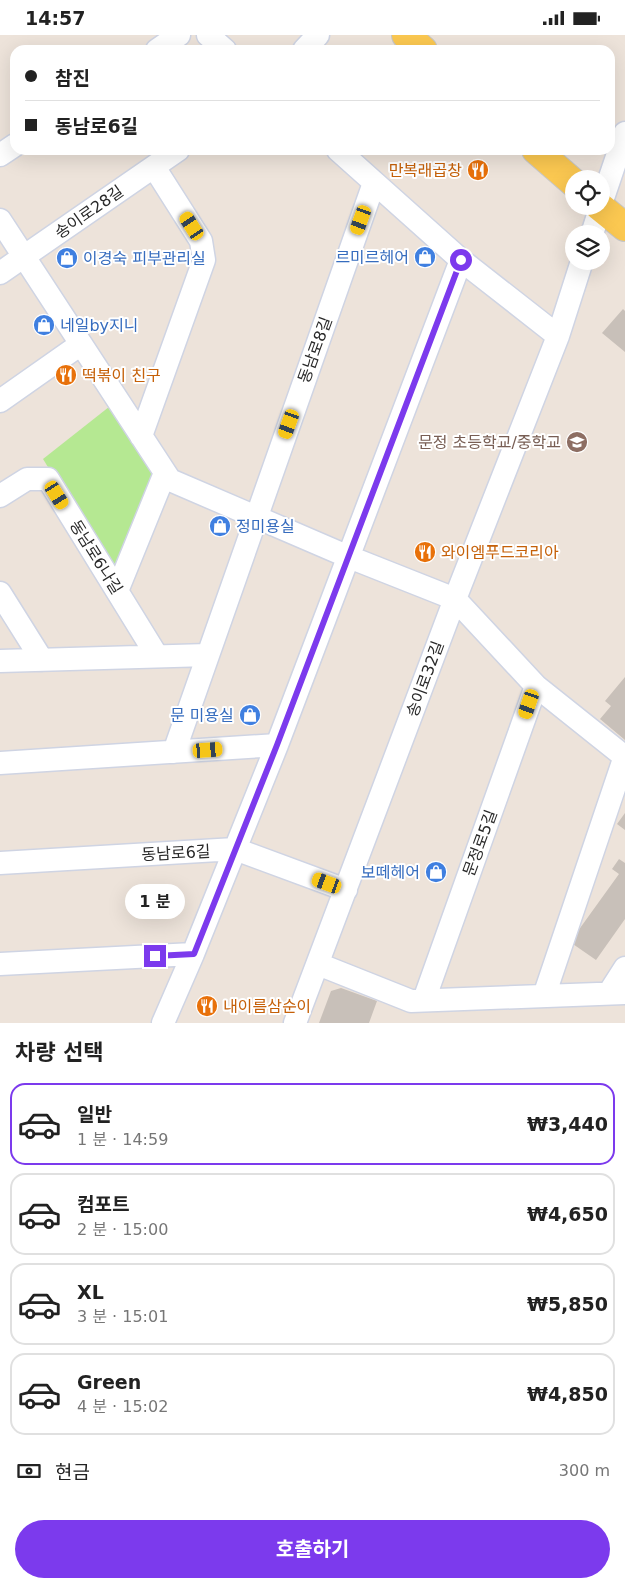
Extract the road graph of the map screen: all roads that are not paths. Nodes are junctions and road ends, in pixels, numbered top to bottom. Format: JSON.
{"nodes":[{"id":1,"x":179,"y":35,"type":"edge"},
{"id":2,"x":208,"y":35,"type":"edge"},
{"id":3,"x":318,"y":35,"type":"edge"},
{"id":4,"x":406,"y":35,"type":"edge"},
{"id":5,"x":164,"y":45,"type":"edge"},
{"id":6,"x":219,"y":45,"type":"edge"},
{"id":7,"x":309,"y":45,"type":"edge"},
{"id":8,"x":417,"y":45,"type":"edge"},
{"id":9,"x":625,"y":133,"type":"edge"},
{"id":10,"x":171,"y":155,"type":"edge"},
{"id":11,"x":343,"y":155,"type":"edge"},
{"id":12,"x":542,"y":155,"type":"edge"},
{"id":13,"x":154,"y":167,"type":"junction"},
{"id":14,"x":565,"y":175,"type":"edge"},
{"id":15,"x":610,"y":177,"type":"edge"},
{"id":16,"x":374,"y":183,"type":"junction"},
{"id":17,"x":610,"y":214,"type":"edge"},
{"id":18,"x":0,"y":220,"type":"edge"},
{"id":19,"x":625,"y":227,"type":"edge"},
{"id":20,"x":24,"y":257,"type":"junction"},
{"id":21,"x":461,"y":260,"type":"junction"},
{"id":22,"x":579,"y":270,"type":"edge"},
{"id":23,"x":0,"y":273,"type":"edge"},
{"id":24,"x":558,"y":336,"type":"junction"},
{"id":25,"x":81,"y":344,"type":"junction"},
{"id":26,"x":0,"y":401,"type":"edge"},
{"id":27,"x":141,"y":436,"type":"junction"},
{"id":28,"x":165,"y":473,"type":"junction"},
{"id":29,"x":0,"y":496,"type":"edge"},
{"id":30,"x":256,"y":517,"type":"junction"},
{"id":31,"x":350,"y":557,"type":"junction"},
{"id":32,"x":117,"y":591,"type":"junction"},
{"id":33,"x":0,"y":593,"type":"edge"},
{"id":34,"x":455,"y":599,"type":"junction"},
{"id":35,"x":208,"y":655,"type":"junction"},
{"id":36,"x":156,"y":656,"type":"junction"},
{"id":37,"x":42,"y":660,"type":"junction"},
{"id":38,"x":0,"y":661,"type":"edge"},
{"id":39,"x":536,"y":686,"type":"junction"},
{"id":40,"x":277,"y":745,"type":"junction"},
{"id":41,"x":174,"y":752,"type":"junction"},
{"id":42,"x":625,"y":757,"type":"edge"},
{"id":43,"x":0,"y":763,"type":"edge"},
{"id":44,"x":235,"y":849,"type":"junction"},
{"id":45,"x":0,"y":863,"type":"edge"},
{"id":46,"x":346,"y":890,"type":"junction"},
{"id":47,"x":194,"y":954,"type":"junction"},
{"id":48,"x":0,"y":964,"type":"edge"},
{"id":49,"x":318,"y":964,"type":"junction"},
{"id":50,"x":625,"y":968,"type":"edge"},
{"id":51,"x":617,"y":993,"type":"edge"},
{"id":52,"x":544,"y":996,"type":"junction"},
{"id":53,"x":424,"y":1000,"type":"junction"},
{"id":54,"x":163,"y":1023,"type":"edge"},
{"id":55,"x":295,"y":1023,"type":"edge"}],
"edges":[{"from":1,"to":5,"type":"street"},
{"from":2,"to":6,"type":"street"},
{"from":3,"to":7,"type":"street"},
{"from":4,"to":8,"type":"main road"},
{"from":9,"to":15,"type":"street"},
{"from":10,"to":13,"type":"street","name":"송이로28길"},
{"from":11,"to":16,"type":"street"},
{"from":12,"to":14,"type":"main road"},
{"from":13,"to":20,"type":"street","name":"송이로28길"},
{"from":13,"to":27,"type":"street"},
{"from":16,"to":21,"type":"street"},
{"from":16,"to":30,"type":"street","name":"동남로8길"},
{"from":17,"to":19,"type":"main road"},
{"from":18,"to":20,"type":"street"},
{"from":20,"to":23,"type":"street","name":"송이로28길"},
{"from":20,"to":25,"type":"street"},
{"from":21,"to":24,"type":"street"},
{"from":21,"to":31,"type":"street"},
{"from":22,"to":24,"type":"street","name":"송이로32길"},
{"from":24,"to":34,"type":"street","name":"송이로32길"},
{"from":25,"to":26,"type":"street"},
{"from":25,"to":27,"type":"street"},
{"from":27,"to":28,"type":"street"},
{"from":28,"to":30,"type":"street"},
{"from":28,"to":32,"type":"street"},
{"from":29,"to":32,"type":"street","name":"동남로6나길"},
{"from":30,"to":31,"type":"street"},
{"from":30,"to":35,"type":"street","name":"동남로8길"},
{"from":31,"to":34,"type":"street"},
{"from":31,"to":40,"type":"street"},
{"from":32,"to":36,"type":"street","name":"동남로6나길"},
{"from":33,"to":37,"type":"street"},
{"from":34,"to":39,"type":"street"},
{"from":34,"to":46,"type":"street","name":"송이로32길"},
{"from":35,"to":36,"type":"street"},
{"from":35,"to":41,"type":"street","name":"동남로8길"},
{"from":36,"to":37,"type":"street"},
{"from":37,"to":38,"type":"street"},
{"from":39,"to":42,"type":"street"},
{"from":39,"to":53,"type":"street","name":"문정로5길"},
{"from":40,"to":41,"type":"street"},
{"from":40,"to":44,"type":"street"},
{"from":41,"to":43,"type":"street"},
{"from":42,"to":52,"type":"street"},
{"from":44,"to":45,"type":"street","name":"동남로6길"},
{"from":44,"to":46,"type":"street","name":"동남로6길"},
{"from":44,"to":47,"type":"street"},
{"from":46,"to":49,"type":"street","name":"송이로32길"},
{"from":47,"to":48,"type":"street"},
{"from":47,"to":54,"type":"street"},
{"from":49,"to":53,"type":"street"},
{"from":49,"to":55,"type":"street","name":"송이로32길"},
{"from":50,"to":51,"type":"street"},
{"from":51,"to":52,"type":"street"},
{"from":52,"to":53,"type":"street"}]}
